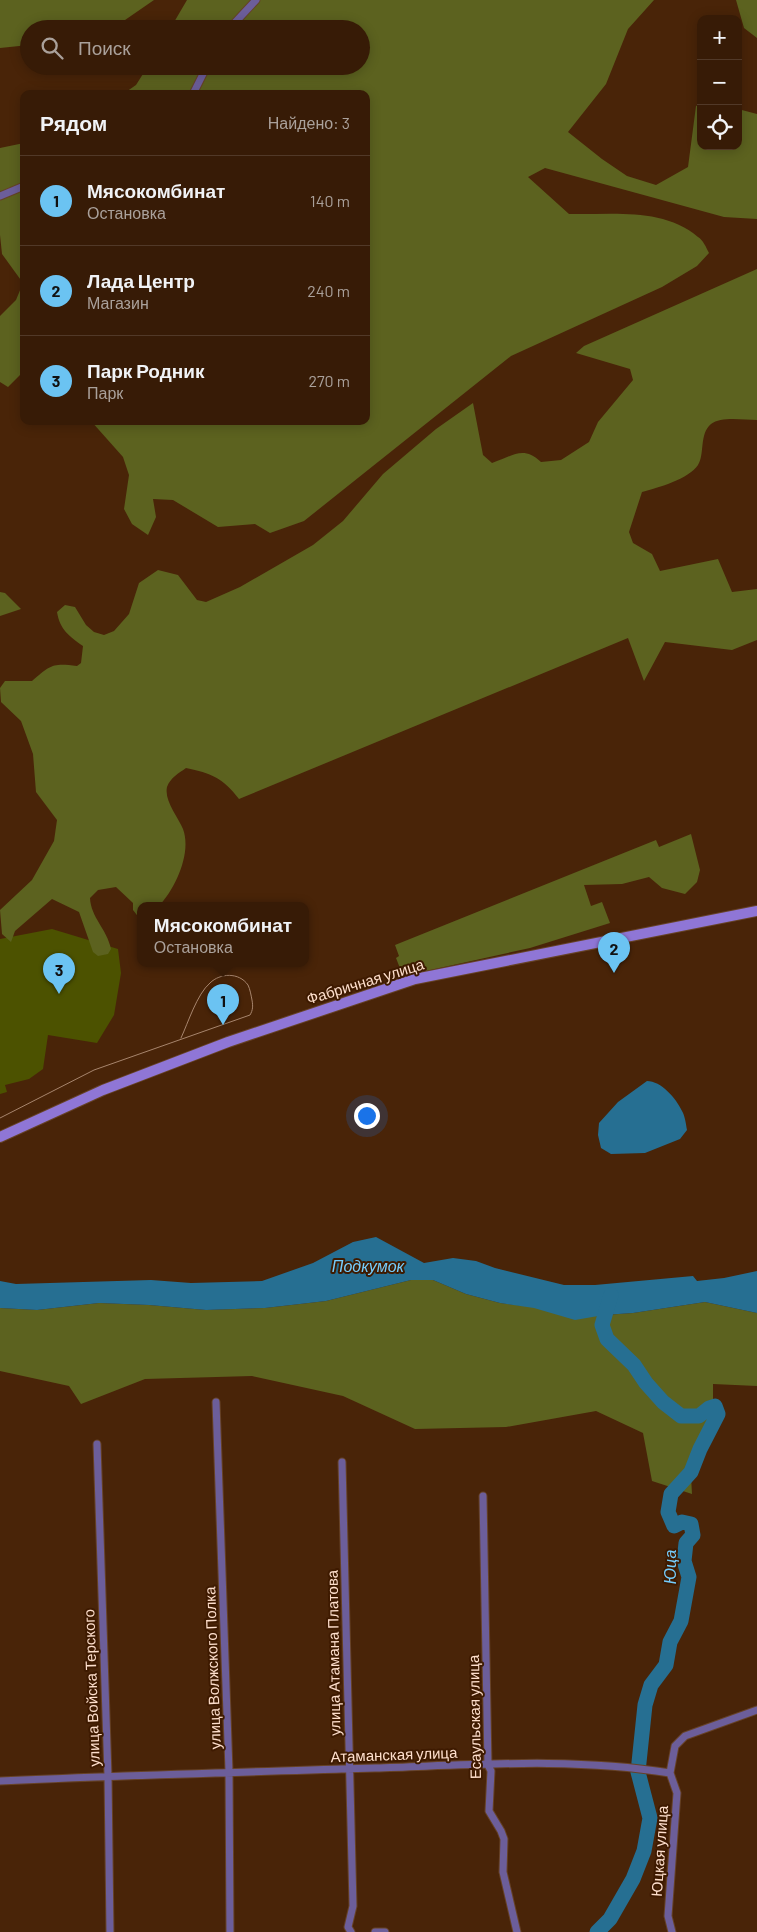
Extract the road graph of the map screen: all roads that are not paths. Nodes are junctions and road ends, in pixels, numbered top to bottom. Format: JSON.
{"nodes":[{"id":1,"x":256,"y":0,"type":"edge"},
{"id":2,"x":237,"y":20,"type":"edge"},
{"id":3,"x":202,"y":75,"type":"edge"},
{"id":4,"x":195,"y":90,"type":"edge"},
{"id":5,"x":20,"y":188,"type":"edge"},
{"id":6,"x":0,"y":196,"type":"edge"},
{"id":7,"x":757,"y":911,"type":"edge"},
{"id":8,"x":0,"y":1137,"type":"edge"},
{"id":9,"x":216,"y":1402,"type":"dead end"},
{"id":10,"x":97,"y":1444,"type":"dead end"},
{"id":11,"x":342,"y":1462,"type":"dead end"},
{"id":12,"x":483,"y":1496,"type":"dead end"},
{"id":13,"x":757,"y":1710,"type":"edge"},
{"id":14,"x":488,"y":1764,"type":"junction"},
{"id":15,"x":350,"y":1769,"type":"junction"},
{"id":16,"x":229,"y":1772,"type":"junction"},
{"id":17,"x":670,"y":1773,"type":"junction"},
{"id":18,"x":108,"y":1776,"type":"junction"},
{"id":19,"x":0,"y":1781,"type":"edge"},
{"id":20,"x":110,"y":1932,"type":"edge"},
{"id":21,"x":230,"y":1932,"type":"edge"},
{"id":22,"x":351,"y":1932,"type":"edge"},
{"id":23,"x":375,"y":1932,"type":"edge"},
{"id":24,"x":385,"y":1932,"type":"edge"},
{"id":25,"x":517,"y":1932,"type":"edge"},
{"id":26,"x":672,"y":1932,"type":"edge"}],
"edges":[{"from":1,"to":2,"type":"street"},
{"from":3,"to":4,"type":"street"},
{"from":5,"to":6,"type":"street"},
{"from":7,"to":8,"type":"main road","name":"Фабричная улица"},
{"from":9,"to":16,"type":"street","name":"улица Волжского Полка"},
{"from":10,"to":18,"type":"street","name":"улица Войска Терского"},
{"from":11,"to":15,"type":"street","name":"улица Атамана Платова"},
{"from":12,"to":14,"type":"street","name":"Есаульская улица"},
{"from":13,"to":17,"type":"street"},
{"from":14,"to":15,"type":"street","name":"Атаманская улица"},
{"from":14,"to":17,"type":"street","name":"Атаманская улица"},
{"from":14,"to":25,"type":"street","name":"Есаульская улица"},
{"from":15,"to":16,"type":"street","name":"Атаманская улица"},
{"from":15,"to":22,"type":"street","name":"улица Атамана Платова"},
{"from":16,"to":18,"type":"street","name":"Атаманская улица"},
{"from":16,"to":21,"type":"street","name":"улица Волжского Полка"},
{"from":17,"to":26,"type":"street","name":"Юцкая улица"},
{"from":18,"to":19,"type":"street","name":"Атаманская улица"},
{"from":18,"to":20,"type":"street","name":"улица Войска Терского"},
{"from":23,"to":24,"type":"street"}]}
